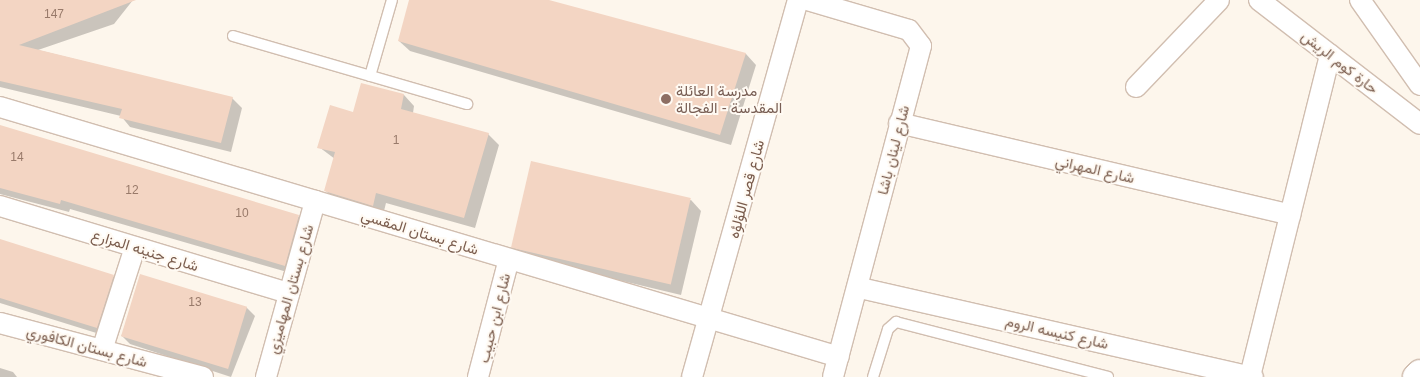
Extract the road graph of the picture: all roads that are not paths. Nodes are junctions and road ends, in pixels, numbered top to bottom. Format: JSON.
{"nodes":[{"id":1,"x":392,"y":0,"type":"edge"},
{"id":2,"x":798,"y":0,"type":"edge"},
{"id":3,"x":807,"y":0,"type":"edge"},
{"id":4,"x":1220,"y":0,"type":"edge"},
{"id":5,"x":1259,"y":0,"type":"edge"},
{"id":6,"x":1360,"y":0,"type":"edge"},
{"id":7,"x":233,"y":36,"type":"dead end"},
{"id":8,"x":1330,"y":55,"type":"junction"},
{"id":9,"x":370,"y":76,"type":"junction"},
{"id":10,"x":1420,"y":85,"type":"edge"},
{"id":11,"x":1136,"y":87,"type":"dead end"},
{"id":12,"x":467,"y":104,"type":"dead end"},
{"id":13,"x":0,"y":107,"type":"edge"},
{"id":14,"x":899,"y":123,"type":"junction"},
{"id":15,"x":1420,"y":124,"type":"edge"},
{"id":16,"x":315,"y":201,"type":"junction"},
{"id":17,"x":0,"y":206,"type":"edge"},
{"id":18,"x":1290,"y":215,"type":"junction"},
{"id":19,"x":135,"y":247,"type":"junction"},
{"id":20,"x":509,"y":259,"type":"junction"},
{"id":21,"x":860,"y":288,"type":"junction"},
{"id":22,"x":289,"y":293,"type":"junction"},
{"id":23,"x":710,"y":319,"type":"junction"},
{"id":24,"x":0,"y":323,"type":"edge"},
{"id":25,"x":102,"y":350,"type":"junction"},
{"id":26,"x":839,"y":357,"type":"junction"},
{"id":27,"x":1420,"y":374,"type":"edge"},
{"id":28,"x":204,"y":377,"type":"edge"},
{"id":29,"x":266,"y":377,"type":"edge"},
{"id":30,"x":478,"y":377,"type":"edge"},
{"id":31,"x":692,"y":377,"type":"edge"},
{"id":32,"x":833,"y":377,"type":"edge"},
{"id":33,"x":873,"y":377,"type":"edge"},
{"id":34,"x":1108,"y":377,"type":"edge"},
{"id":35,"x":1251,"y":377,"type":"edge"},
{"id":36,"x":1417,"y":377,"type":"edge"}],
"edges":[{"from":1,"to":9,"type":"lane"},
{"from":2,"to":23,"type":"street","name":"شارع قصر اللؤلؤه"},
{"from":3,"to":14,"type":"street","name":"شارع لينان باشا"},
{"from":4,"to":11,"type":"street"},
{"from":5,"to":8,"type":"street","name":"حارة كوم الريش"},
{"from":6,"to":10,"type":"street"},
{"from":7,"to":9,"type":"lane"},
{"from":8,"to":15,"type":"street","name":"حارة كوم الريش"},
{"from":8,"to":18,"type":"street"},
{"from":9,"to":12,"type":"lane"},
{"from":13,"to":16,"type":"street","name":"شارع بستان المقسي"},
{"from":14,"to":18,"type":"street","name":"شارع المهراني"},
{"from":14,"to":21,"type":"street","name":"شارع لينان باشا"},
{"from":16,"to":20,"type":"street","name":"شارع بستان المقسي"},
{"from":16,"to":22,"type":"street","name":"شارع بستان المهاميزي"},
{"from":17,"to":19,"type":"street","name":"شارع جنينه المزارع"},
{"from":18,"to":35,"type":"street"},
{"from":19,"to":22,"type":"street","name":"شارع جنينه المزارع"},
{"from":19,"to":25,"type":"street"},
{"from":20,"to":23,"type":"street","name":"شارع بستان المقسي"},
{"from":20,"to":30,"type":"street","name":"شارع ابن حبيب"},
{"from":21,"to":26,"type":"street","name":"شارع لينان باشا"},
{"from":21,"to":35,"type":"street","name":"شارع كنيسه الروم"},
{"from":22,"to":29,"type":"street","name":"شارع بستان المهاميزي"},
{"from":23,"to":26,"type":"street","name":"شارع بستان المقسي"},
{"from":23,"to":31,"type":"street","name":"شارع قصر اللؤلؤه"},
{"from":24,"to":25,"type":"street","name":"شارع بستان الكافوري"},
{"from":25,"to":28,"type":"street","name":"شارع بستان الكافوري"},
{"from":26,"to":32,"type":"street","name":"شارع لينان باشا"},
{"from":27,"to":36,"type":"street"},
{"from":33,"to":34,"type":"lane"}]}
